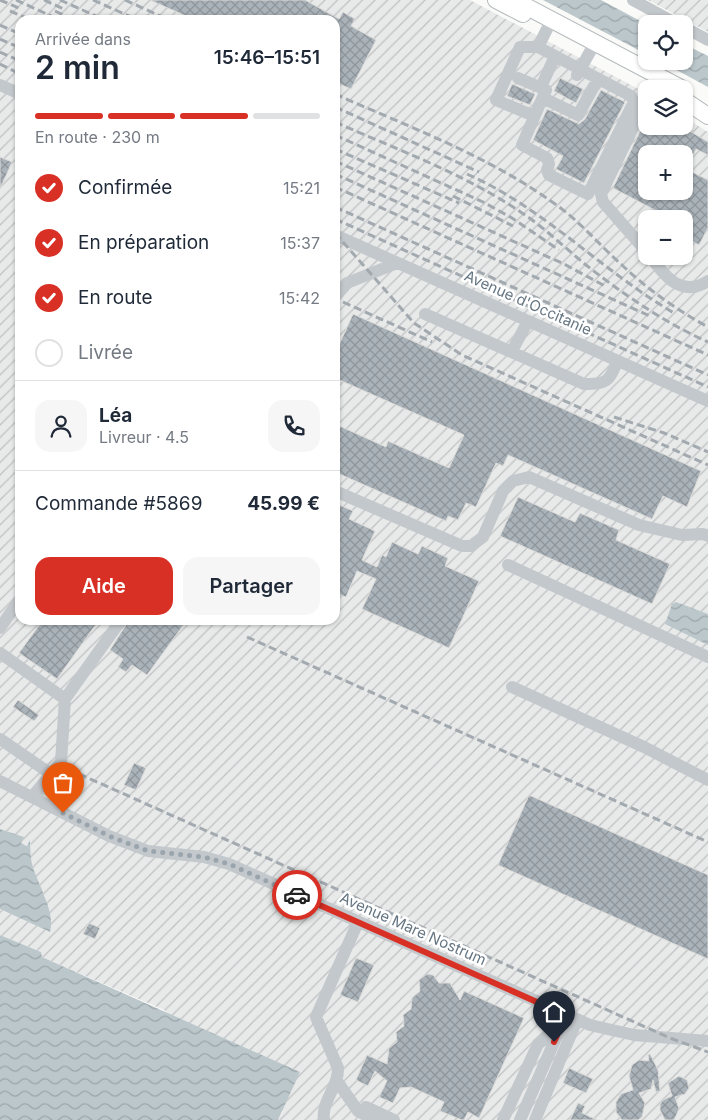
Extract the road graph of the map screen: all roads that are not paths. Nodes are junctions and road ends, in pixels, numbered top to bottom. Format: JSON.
{"nodes":[{"id":1,"x":496,"y":0,"type":"edge"},
{"id":2,"x":514,"y":0,"type":"edge"},
{"id":3,"x":637,"y":2,"type":"edge"},
{"id":4,"x":661,"y":15,"type":"edge"},
{"id":5,"x":548,"y":28,"type":"junction"},
{"id":6,"x":693,"y":32,"type":"edge"},
{"id":7,"x":708,"y":40,"type":"edge"},
{"id":8,"x":538,"y":47,"type":"junction"},
{"id":9,"x":590,"y":50,"type":"junction"},
{"id":10,"x":555,"y":56,"type":"junction"},
{"id":11,"x":579,"y":72,"type":"junction"},
{"id":12,"x":518,"y":78,"type":"dead end"},
{"id":13,"x":598,"y":79,"type":"junction"},
{"id":14,"x":645,"y":80,"type":"edge"},
{"id":15,"x":666,"y":80,"type":"edge"},
{"id":16,"x":0,"y":85,"type":"edge"},
{"id":17,"x":15,"y":92,"type":"edge"},
{"id":18,"x":542,"y":92,"type":"junction"},
{"id":19,"x":693,"y":94,"type":"edge"},
{"id":20,"x":708,"y":102,"type":"edge"},
{"id":21,"x":693,"y":106,"type":"edge"},
{"id":22,"x":708,"y":116,"type":"edge"},
{"id":23,"x":638,"y":117,"type":"edge"},
{"id":24,"x":534,"y":123,"type":"junction"},
{"id":25,"x":340,"y":238,"type":"edge"},
{"id":26,"x":638,"y":242,"type":"edge"},
{"id":27,"x":397,"y":263,"type":"junction"},
{"id":28,"x":657,"y":265,"type":"edge"},
{"id":29,"x":705,"y":286,"type":"edge"},
{"id":30,"x":340,"y":291,"type":"edge"},
{"id":31,"x":425,"y":314,"type":"dead end"},
{"id":32,"x":528,"y":321,"type":"junction"},
{"id":33,"x":512,"y":351,"type":"junction"},
{"id":34,"x":617,"y":360,"type":"junction"},
{"id":35,"x":708,"y":401,"type":"edge"},
{"id":36,"x":340,"y":493,"type":"edge"},
{"id":37,"x":708,"y":536,"type":"edge"},
{"id":38,"x":508,"y":565,"type":"dead end"},
{"id":39,"x":15,"y":606,"type":"edge"},
{"id":40,"x":117,"y":625,"type":"edge"},
{"id":41,"x":0,"y":628,"type":"edge"},
{"id":42,"x":1,"y":657,"type":"edge"},
{"id":43,"x":708,"y":657,"type":"edge"},
{"id":44,"x":512,"y":687,"type":"dead end"},
{"id":45,"x":65,"y":699,"type":"junction"},
{"id":46,"x":0,"y":739,"type":"edge"},
{"id":47,"x":51,"y":774,"type":"junction"},
{"id":48,"x":708,"y":780,"type":"edge"},
{"id":49,"x":0,"y":781,"type":"edge"},
{"id":50,"x":32,"y":797,"type":"junction"},
{"id":51,"x":358,"y":922,"type":"junction"},
{"id":52,"x":568,"y":1020,"type":"junction"},
{"id":53,"x":708,"y":1041,"type":"edge"},
{"id":54,"x":337,"y":1081,"type":"junction"},
{"id":55,"x":377,"y":1117,"type":"edge"},
{"id":56,"x":324,"y":1120,"type":"edge"},
{"id":57,"x":394,"y":1120,"type":"edge"},
{"id":58,"x":503,"y":1120,"type":"edge"},
{"id":59,"x":520,"y":1120,"type":"edge"},
{"id":60,"x":535,"y":1120,"type":"edge"}],
"edges":[{"from":1,"to":5,"type":"main road"},
{"from":2,"to":15,"type":"main road"},
{"from":3,"to":4,"type":"street"},
{"from":5,"to":8,"type":"street"},
{"from":5,"to":9,"type":"main road"},
{"from":6,"to":7,"type":"street"},
{"from":8,"to":10,"type":"street"},
{"from":8,"to":24,"type":"street"},
{"from":9,"to":11,"type":"street"},
{"from":9,"to":14,"type":"main road"},
{"from":10,"to":11,"type":"street"},
{"from":10,"to":18,"type":"street"},
{"from":11,"to":13,"type":"street"},
{"from":12,"to":18,"type":"street"},
{"from":13,"to":18,"type":"street"},
{"from":13,"to":24,"type":"street"},
{"from":16,"to":17,"type":"street"},
{"from":18,"to":24,"type":"street"},
{"from":19,"to":20,"type":"main road"},
{"from":21,"to":22,"type":"main road"},
{"from":23,"to":26,"type":"street"},
{"from":25,"to":27,"type":"street","name":"Avenue d'Occitanie"},
{"from":27,"to":30,"type":"street"},
{"from":27,"to":32,"type":"street","name":"Avenue d'Occitanie"},
{"from":28,"to":29,"type":"street"},
{"from":31,"to":33,"type":"street"},
{"from":32,"to":33,"type":"street"},
{"from":32,"to":34,"type":"street","name":"Avenue d'Occitanie"},
{"from":33,"to":34,"type":"street"},
{"from":34,"to":35,"type":"street","name":"Avenue d'Occitanie"},
{"from":36,"to":37,"type":"street"},
{"from":38,"to":43,"type":"street"},
{"from":39,"to":41,"type":"street"},
{"from":40,"to":45,"type":"street"},
{"from":42,"to":45,"type":"street"},
{"from":44,"to":48,"type":"street"},
{"from":45,"to":47,"type":"street"},
{"from":46,"to":47,"type":"street"},
{"from":47,"to":50,"type":"street"},
{"from":49,"to":50,"type":"street","name":"Avenue Mare Nostrum"},
{"from":50,"to":51,"type":"street","name":"Avenue Mare Nostrum"},
{"from":51,"to":52,"type":"street","name":"Avenue Mare Nostrum"},
{"from":51,"to":54,"type":"street"},
{"from":52,"to":53,"type":"street","name":"Avenue Mare Nostrum"},
{"from":52,"to":58,"type":"street"},
{"from":52,"to":59,"type":"street"},
{"from":52,"to":60,"type":"street"},
{"from":54,"to":55,"type":"street"},
{"from":54,"to":56,"type":"street"},
{"from":55,"to":57,"type":"street"}]}
